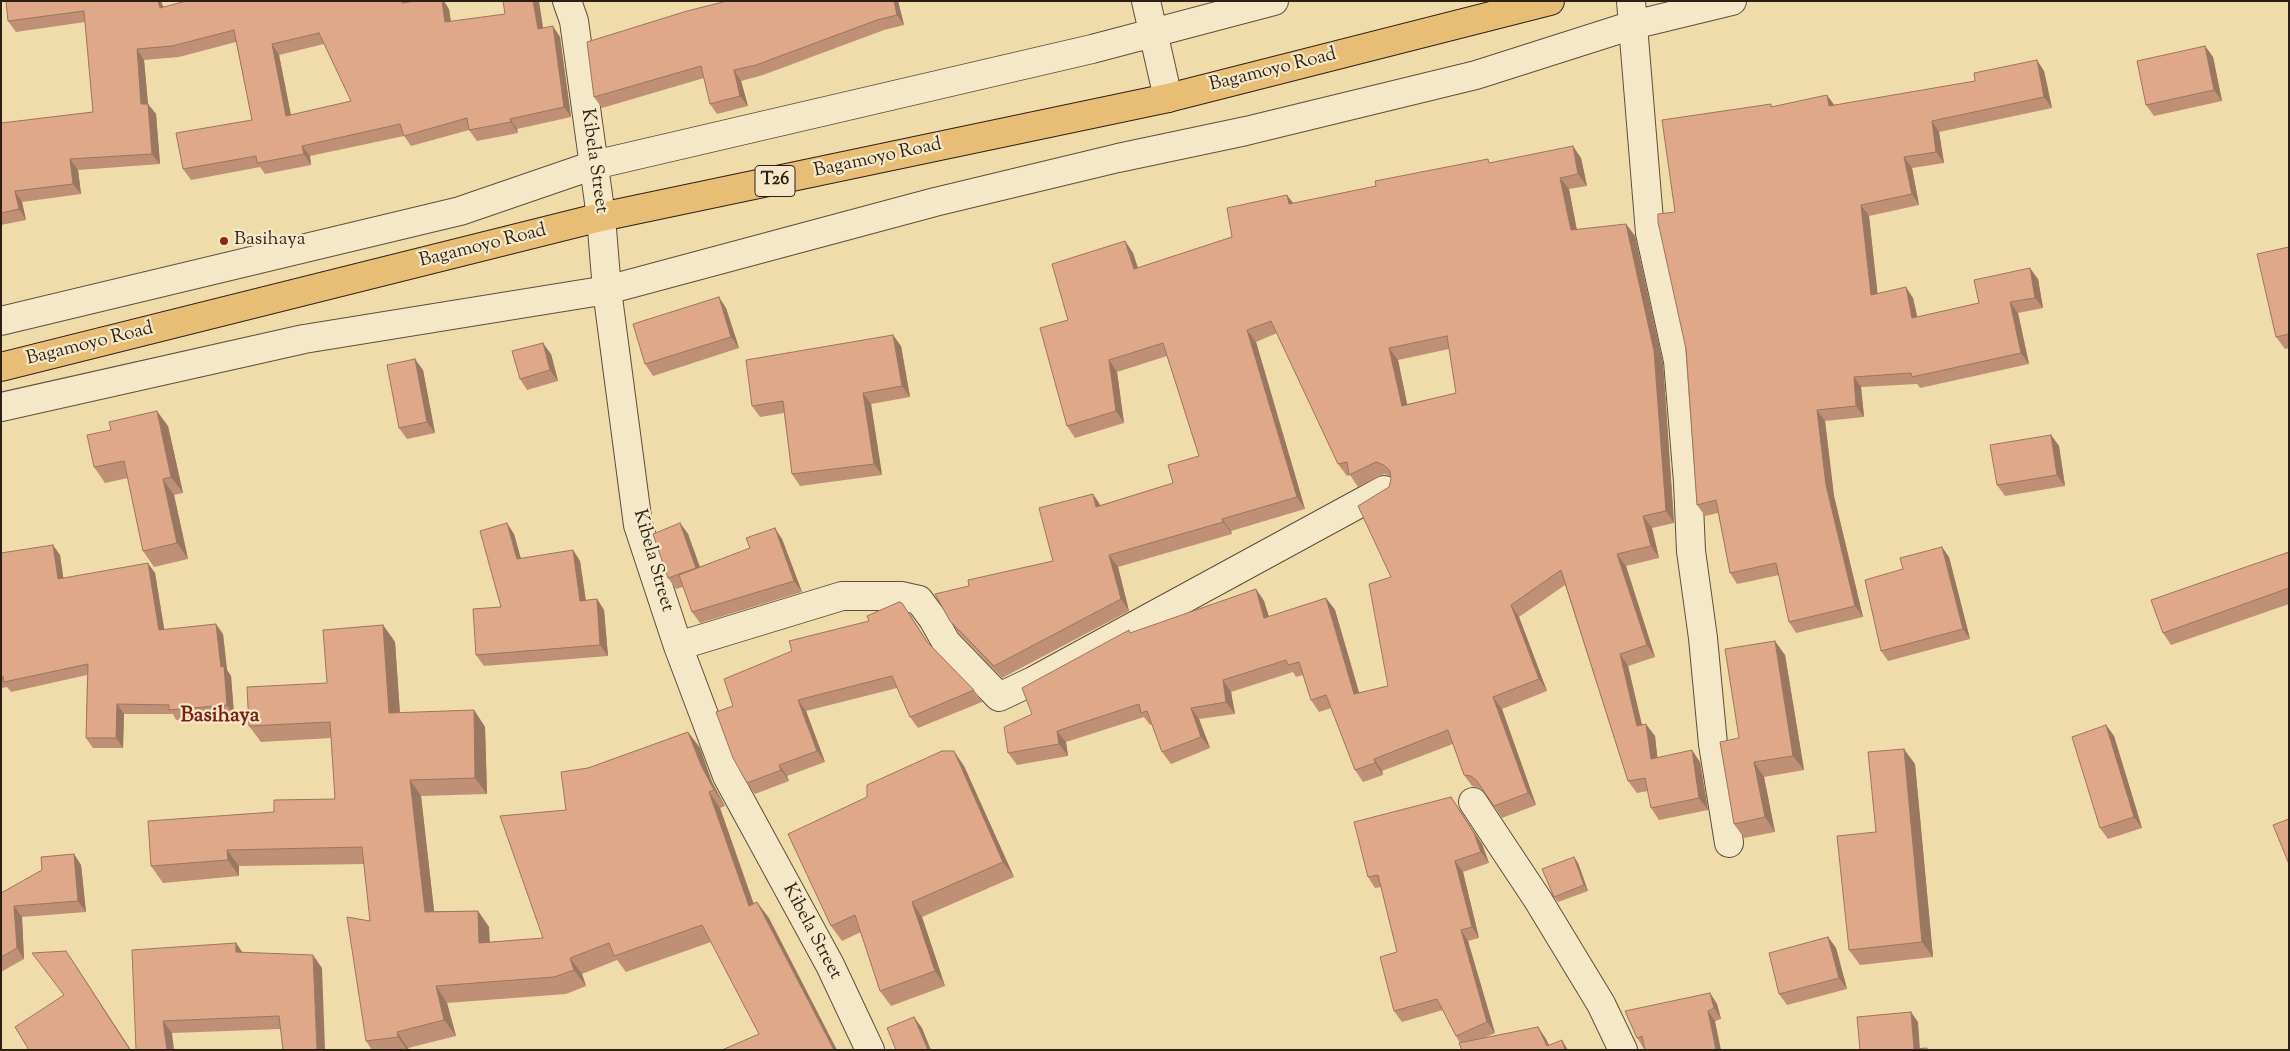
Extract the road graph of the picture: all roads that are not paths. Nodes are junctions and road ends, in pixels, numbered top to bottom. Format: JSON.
{"nodes":[{"id":1,"x":567,"y":1,"type":"edge"},
{"id":2,"x":1146,"y":1,"type":"edge"},
{"id":3,"x":1274,"y":1,"type":"edge"},
{"id":4,"x":1732,"y":1,"type":"edge"},
{"id":5,"x":1540,"y":2,"type":"edge"},
{"id":6,"x":1632,"y":13,"type":"edge"},
{"id":7,"x":1153,"y":33,"type":"junction"},
{"id":8,"x":1168,"y":98,"type":"junction"},
{"id":9,"x":594,"y":165,"type":"junction"},
{"id":10,"x":601,"y":217,"type":"junction"},
{"id":11,"x":607,"y":290,"type":"junction"},
{"id":12,"x":1,"y":321,"type":"edge"},
{"id":13,"x":1,"y":366,"type":"edge"},
{"id":14,"x":1,"y":407,"type":"edge"},
{"id":15,"x":1384,"y":490,"type":"edge"},
{"id":16,"x":678,"y":646,"type":"junction"},
{"id":17,"x":1473,"y":802,"type":"dead end"},
{"id":18,"x":1729,"y":843,"type":"dead end"},
{"id":19,"x":870,"y":1050,"type":"edge"},
{"id":20,"x":1624,"y":1050,"type":"edge"}],
"edges":[{"from":1,"to":9,"type":"street","name":"Kibela Street"},
{"from":2,"to":7,"type":"street"},
{"from":3,"to":7,"type":"street"},
{"from":4,"to":6,"type":"street"},
{"from":5,"to":8,"type":"highway","name":"Bagamoyo Road","number":"T26"},
{"from":6,"to":11,"type":"street"},
{"from":6,"to":18,"type":"street"},
{"from":7,"to":8,"type":"street"},
{"from":7,"to":9,"type":"street"},
{"from":8,"to":10,"type":"highway","name":"Bagamoyo Road","number":"T26"},
{"from":9,"to":10,"type":"street","name":"Kibela Street"},
{"from":9,"to":12,"type":"street"},
{"from":10,"to":11,"type":"street","name":"Kibela Street"},
{"from":10,"to":13,"type":"highway","name":"Bagamoyo Road","number":"T26"},
{"from":11,"to":14,"type":"street"},
{"from":11,"to":16,"type":"street","name":"Kibela Street"},
{"from":15,"to":16,"type":"street"},
{"from":16,"to":19,"type":"street","name":"Kibela Street"},
{"from":17,"to":20,"type":"street"}]}
